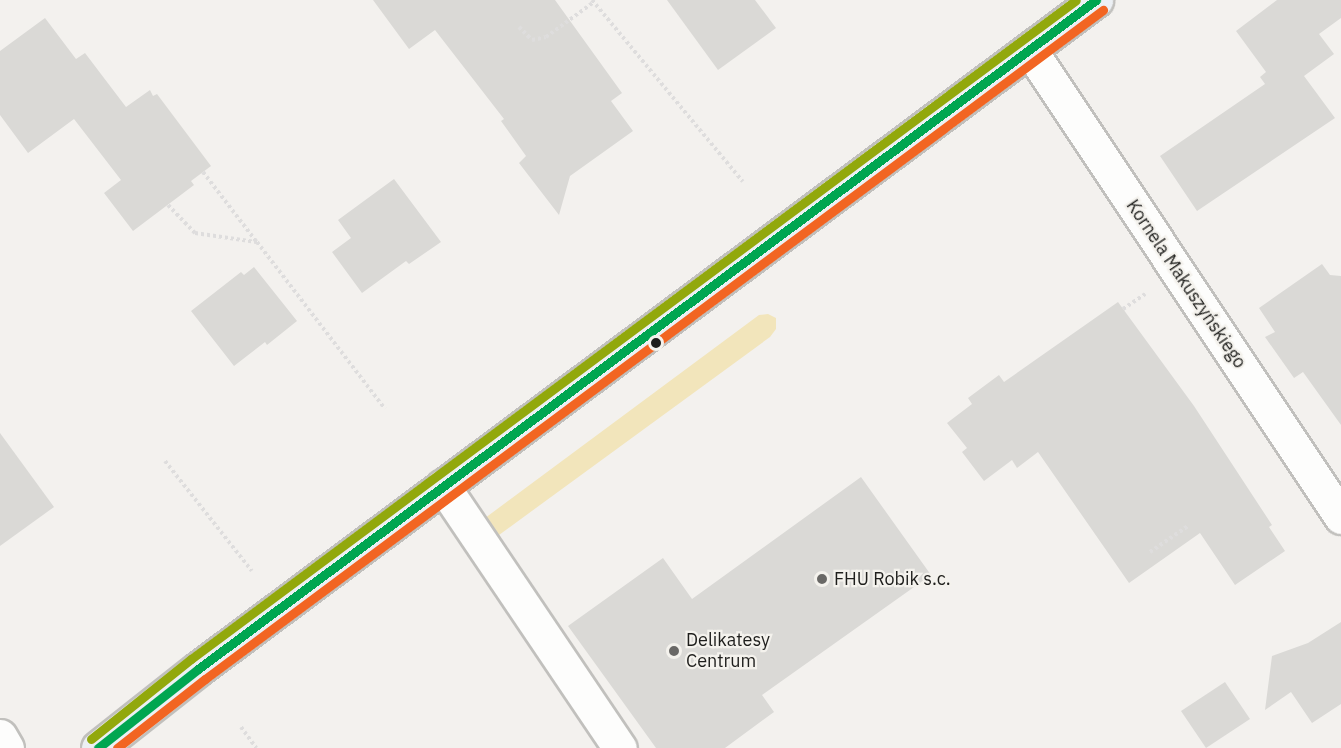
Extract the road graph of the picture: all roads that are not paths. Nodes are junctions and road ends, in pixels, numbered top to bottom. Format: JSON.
{"nodes":[{"id":1,"x":1096,"y":0,"type":"edge"},
{"id":2,"x":1030,"y":50,"type":"junction"},
{"id":3,"x":443,"y":486,"type":"junction"},
{"id":4,"x":1341,"y":517,"type":"edge"},
{"id":5,"x":0,"y":736,"type":"edge"},
{"id":6,"x":7,"y":748,"type":"edge"},
{"id":7,"x":98,"y":748,"type":"edge"},
{"id":8,"x":620,"y":748,"type":"edge"}],
"edges":[{"from":1,"to":2,"type":"main road"},
{"from":2,"to":3,"type":"main road"},
{"from":2,"to":4,"type":"street","name":"Kornela Makuszyńskiego"},
{"from":3,"to":7,"type":"main road"},
{"from":3,"to":8,"type":"street"},
{"from":5,"to":6,"type":"street"}]}
